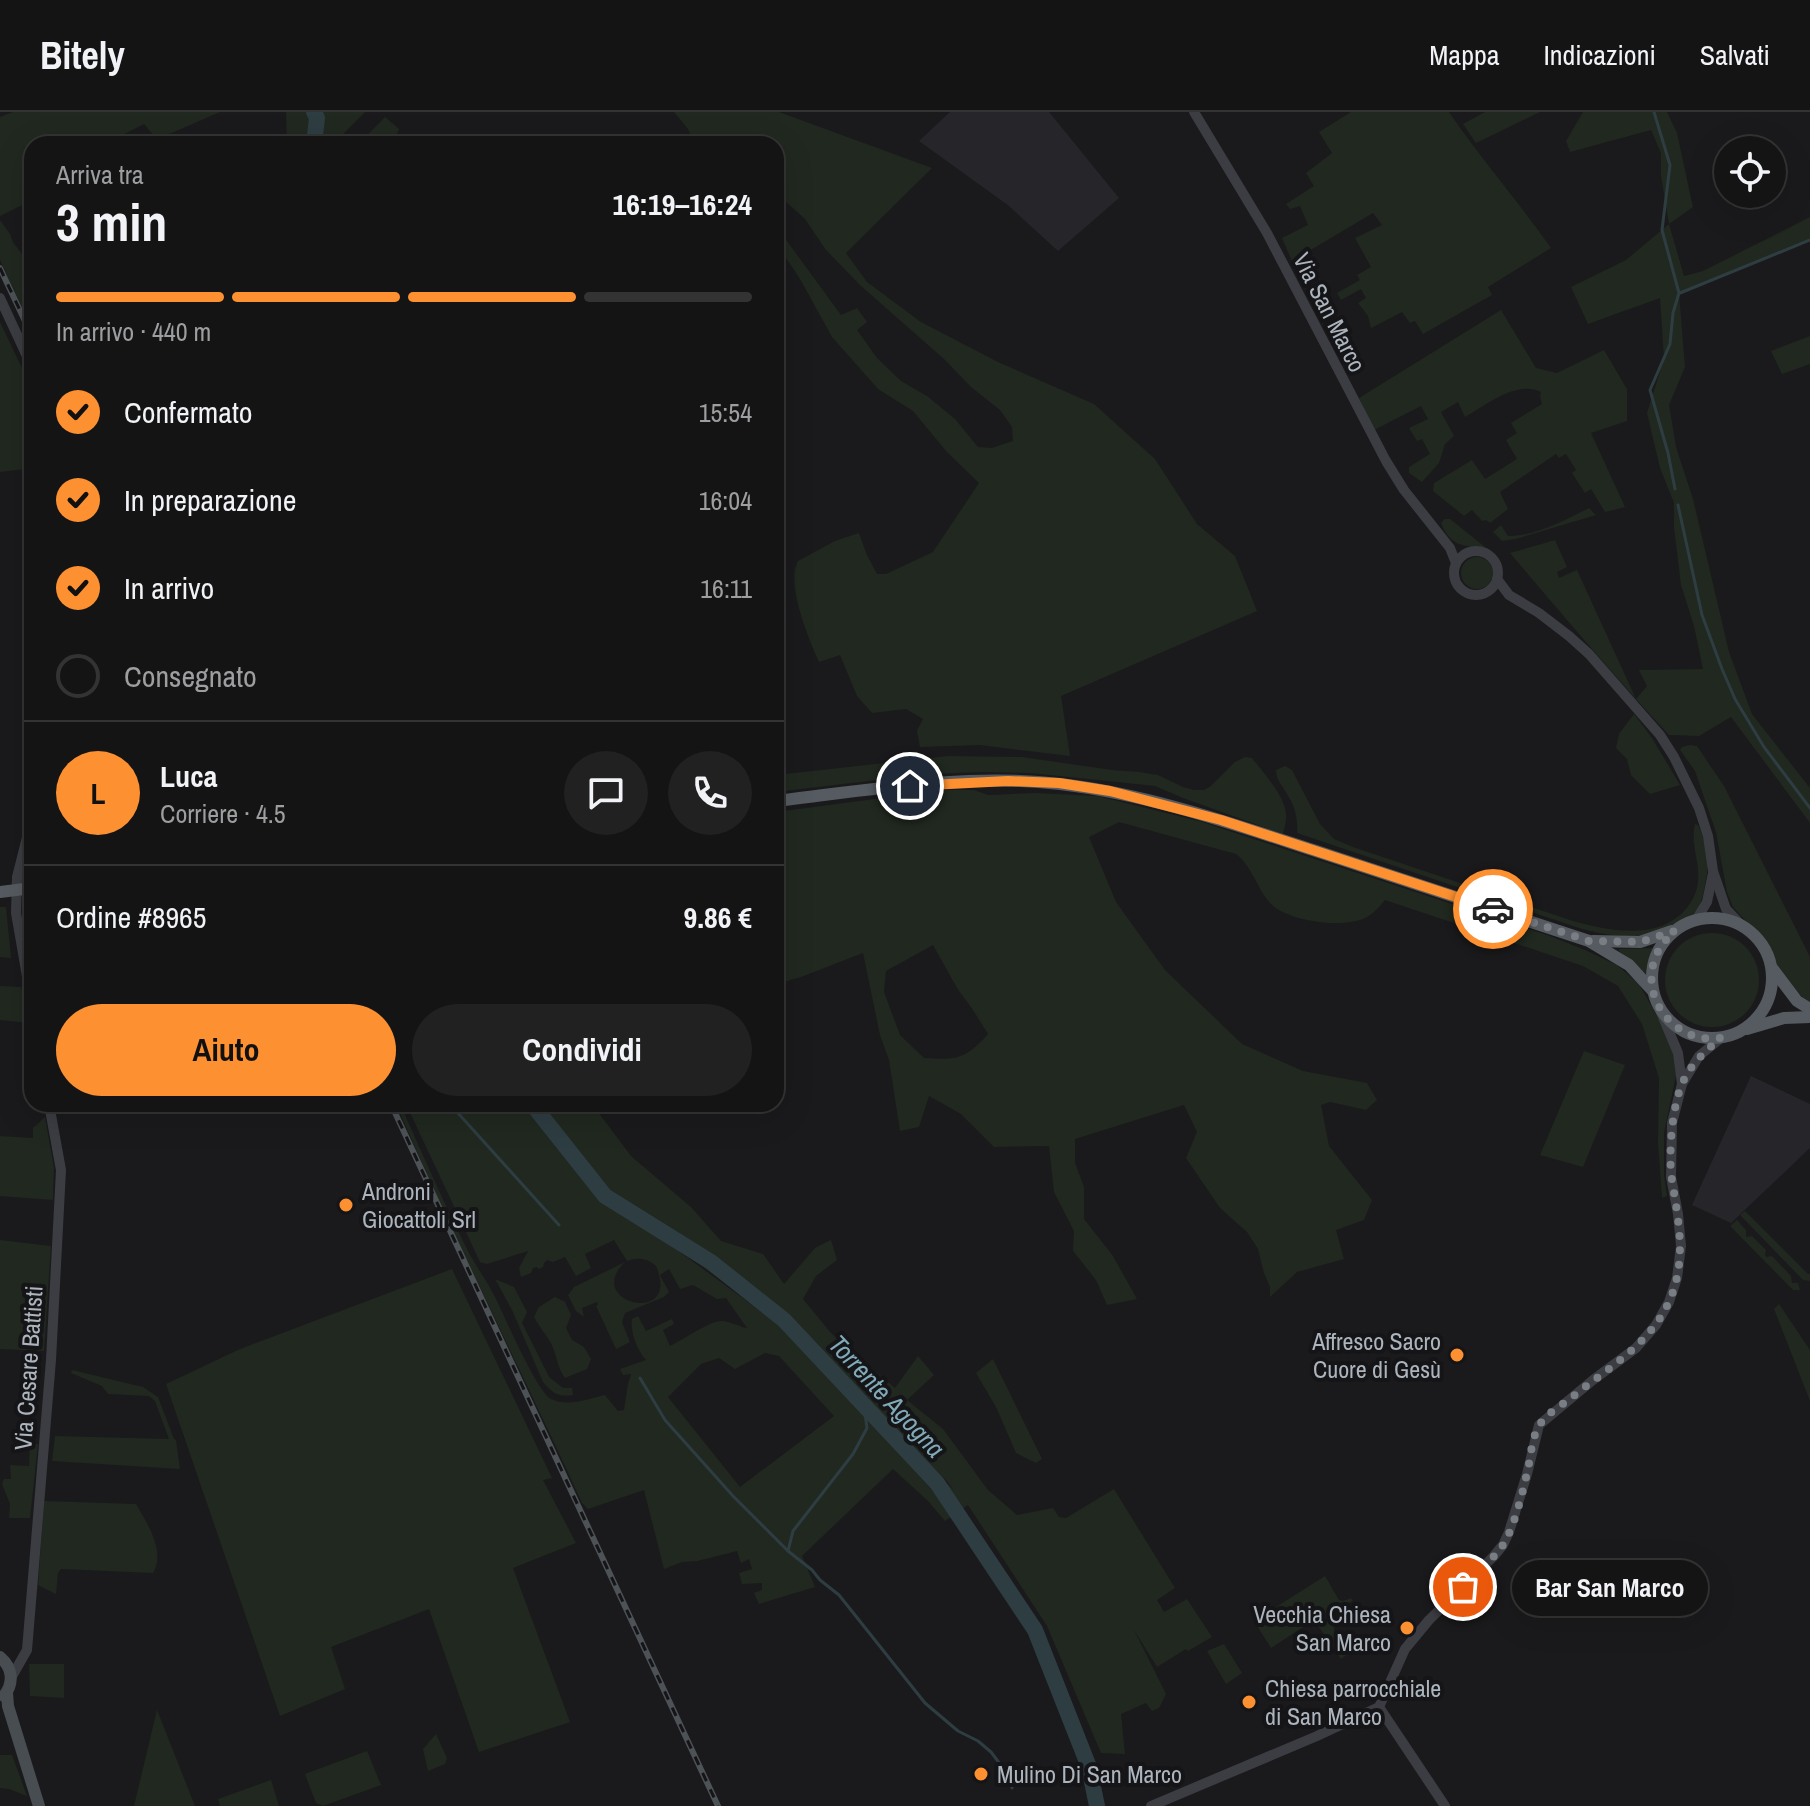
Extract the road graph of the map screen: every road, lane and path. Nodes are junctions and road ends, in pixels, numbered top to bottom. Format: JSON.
{"nodes":[{"id":1,"x":1194,"y":112,"type":"edge"},
{"id":2,"x":0,"y":298,"type":"edge"},
{"id":3,"x":24,"y":350,"type":"edge"},
{"id":4,"x":1435,"y":528,"type":"junction"},
{"id":5,"x":1471,"y":552,"type":"junction"},
{"id":6,"x":1456,"y":563,"type":"junction"},
{"id":7,"x":1497,"y":579,"type":"junction"},
{"id":8,"x":1487,"y":592,"type":"junction"},
{"id":9,"x":1509,"y":595,"type":"junction"},
{"id":10,"x":784,"y":800,"type":"edge"},
{"id":11,"x":24,"y":849,"type":"edge"},
{"id":12,"x":1713,"y":871,"type":"junction"},
{"id":13,"x":24,"y":889,"type":"edge"},
{"id":14,"x":0,"y":892,"type":"edge"},
{"id":15,"x":1696,"y":920,"type":"junction"},
{"id":16,"x":1743,"y":927,"type":"junction"},
{"id":17,"x":1675,"y":931,"type":"junction"},
{"id":18,"x":1589,"y":941,"type":"junction"},
{"id":19,"x":24,"y":959,"type":"edge"},
{"id":20,"x":1771,"y":966,"type":"junction"},
{"id":21,"x":1652,"y":990,"type":"junction"},
{"id":22,"x":1810,"y":1009,"type":"edge"},
{"id":23,"x":1660,"y":1010,"type":"junction"},
{"id":24,"x":1810,"y":1017,"type":"edge"},
{"id":25,"x":1744,"y":1030,"type":"junction"},
{"id":26,"x":1721,"y":1038,"type":"junction"},
{"id":27,"x":1682,"y":1084,"type":"junction"},
{"id":28,"x":50,"y":1112,"type":"edge"},
{"id":29,"x":28,"y":1636,"type":"junction"},
{"id":30,"x":0,"y":1657,"type":"edge"},
{"id":31,"x":11,"y":1678,"type":"junction"},
{"id":32,"x":3,"y":1696,"type":"edge"},
{"id":33,"x":1379,"y":1707,"type":"junction"},
{"id":34,"x":0,"y":1715,"type":"edge"},
{"id":35,"x":19,"y":1743,"type":"junction"},
{"id":36,"x":39,"y":1806,"type":"edge"},
{"id":37,"x":1151,"y":1806,"type":"edge"},
{"id":38,"x":1445,"y":1806,"type":"edge"}],
"edges":[{"from":1,"to":4,"type":"street","name":"Via San Marco"},
{"from":2,"to":3,"type":"street"},
{"from":4,"to":5,"type":"street","name":"Via San Marco"},
{"from":4,"to":6,"type":"street","name":"Via San Marco"},
{"from":5,"to":6,"type":"street"},
{"from":5,"to":7,"type":"street"},
{"from":6,"to":8,"type":"street"},
{"from":7,"to":8,"type":"street"},
{"from":7,"to":9,"type":"street"},
{"from":8,"to":9,"type":"street"},
{"from":9,"to":12,"type":"street"},
{"from":10,"to":18,"type":"main road"},
{"from":11,"to":19,"type":"street"},
{"from":12,"to":15,"type":"street"},
{"from":12,"to":16,"type":"street"},
{"from":13,"to":14,"type":"main road"},
{"from":15,"to":16,"type":"main road"},
{"from":15,"to":17,"type":"main road"},
{"from":16,"to":20,"type":"main road"},
{"from":17,"to":18,"type":"main road"},
{"from":17,"to":21,"type":"main road"},
{"from":18,"to":21,"type":"main road"},
{"from":20,"to":22,"type":"main road"},
{"from":20,"to":25,"type":"main road"},
{"from":21,"to":23,"type":"main road"},
{"from":23,"to":26,"type":"main road"},
{"from":23,"to":27,"type":"street"},
{"from":24,"to":25,"type":"main road"},
{"from":25,"to":26,"type":"main road"},
{"from":26,"to":27,"type":"street"},
{"from":27,"to":33,"type":"street"},
{"from":28,"to":29,"type":"street","name":"Via Cesare Battisti"},
{"from":29,"to":30,"type":"street"},
{"from":29,"to":31,"type":"street","name":"Via Cesare Battisti"},
{"from":30,"to":31,"type":"main road"},
{"from":31,"to":32,"type":"main road"},
{"from":32,"to":35,"type":"main road"},
{"from":33,"to":37,"type":"street"},
{"from":33,"to":38,"type":"street"},
{"from":34,"to":35,"type":"main road"},
{"from":35,"to":36,"type":"main road"}]}
